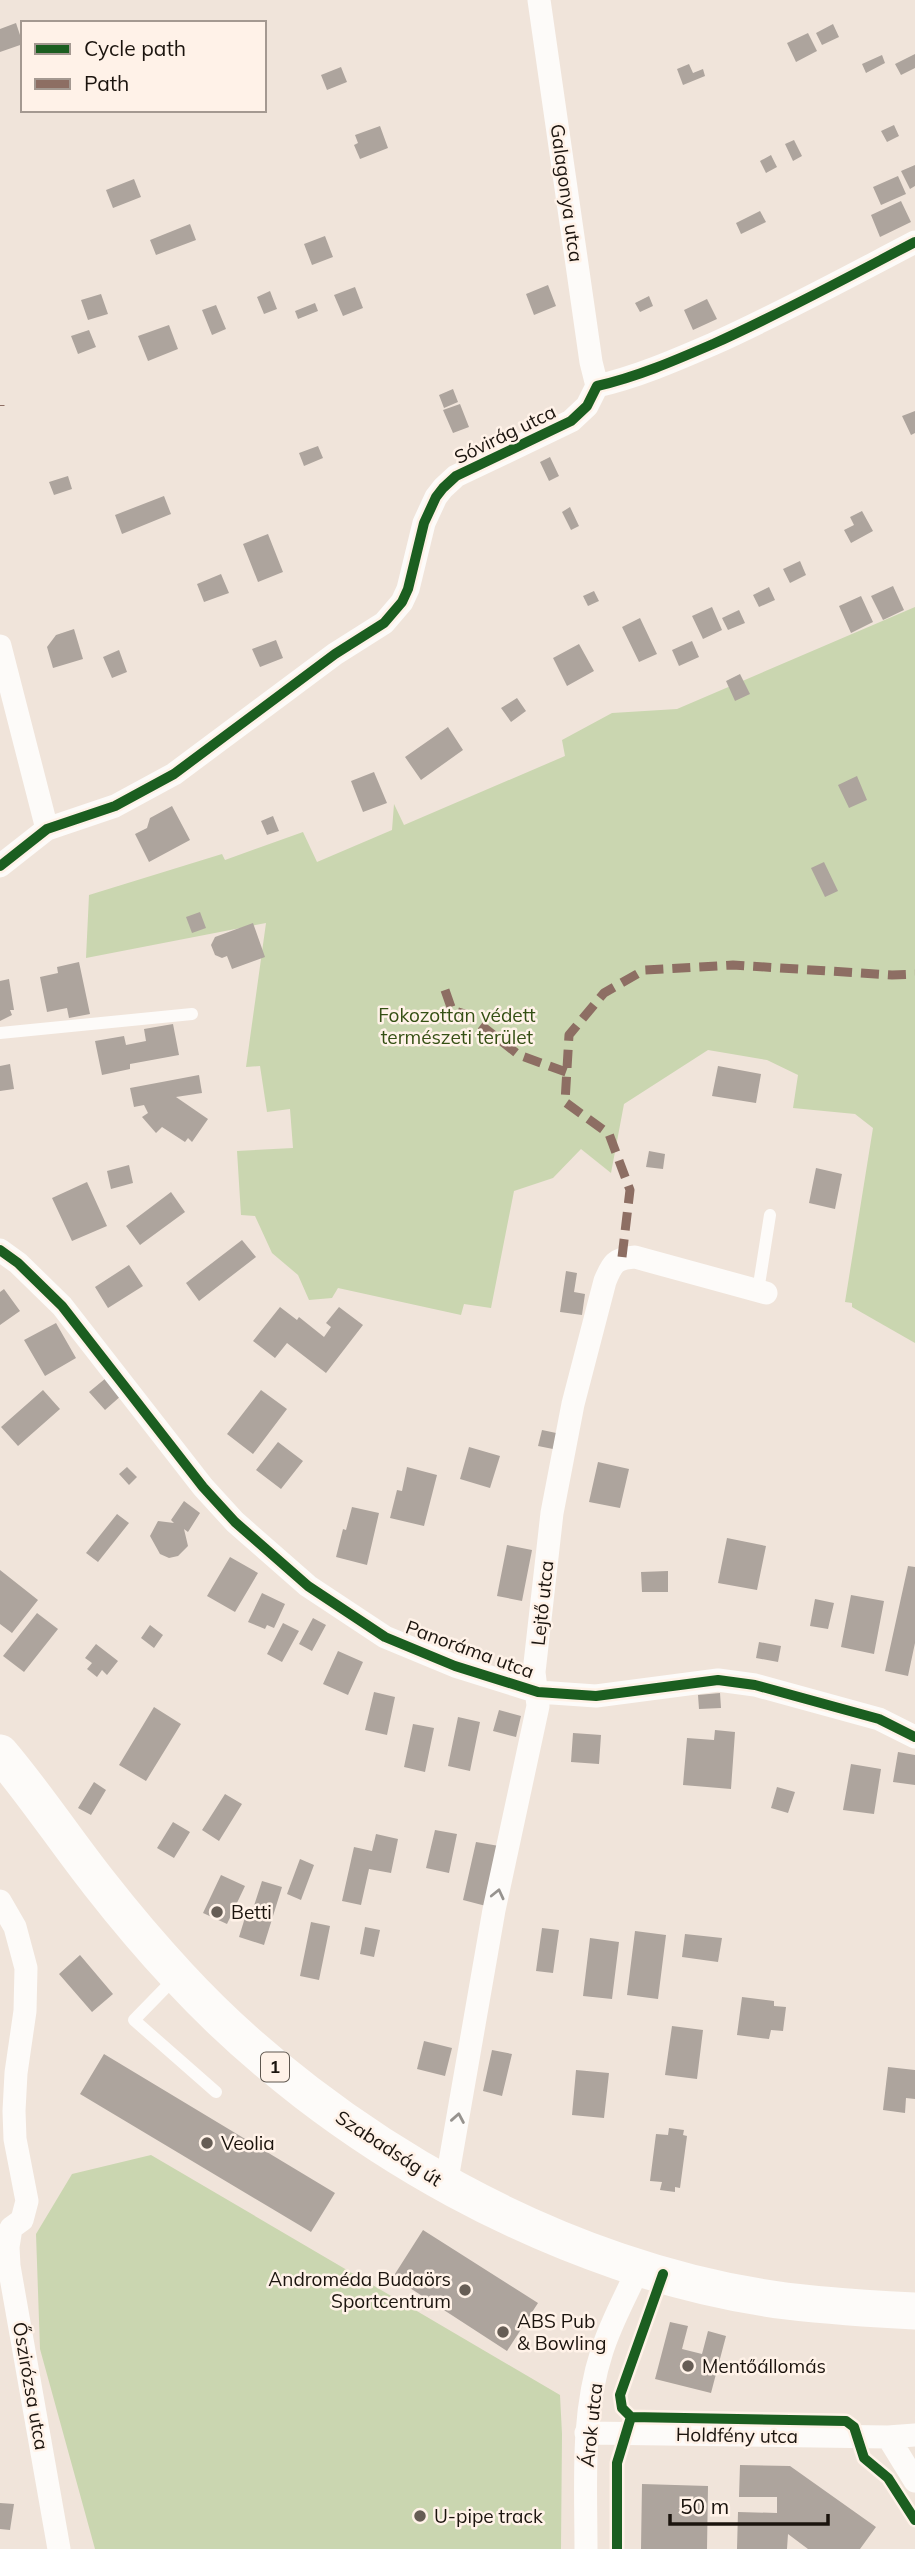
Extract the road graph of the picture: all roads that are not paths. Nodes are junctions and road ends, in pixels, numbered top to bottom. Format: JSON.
{"nodes":[{"id":1,"x":539,"y":0,"type":"edge"},
{"id":2,"x":915,"y":242,"type":"edge"},
{"id":3,"x":597,"y":386,"type":"junction"},
{"id":4,"x":0,"y":646,"type":"edge"},
{"id":5,"x":47,"y":829,"type":"junction"},
{"id":6,"x":0,"y":866,"type":"edge"},
{"id":7,"x":191,"y":1014,"type":"dead end"},
{"id":8,"x":0,"y":1033,"type":"edge"},
{"id":9,"x":770,"y":1215,"type":"dead end"},
{"id":10,"x":0,"y":1250,"type":"edge"},
{"id":11,"x":762,"y":1292,"type":"joint"},
{"id":12,"x":538,"y":1692,"type":"junction"},
{"id":13,"x":915,"y":1737,"type":"edge"},
{"id":14,"x":0,"y":1753,"type":"edge"},
{"id":15,"x":0,"y":1901,"type":"edge"},
{"id":16,"x":178,"y":1976,"type":"junction"},
{"id":17,"x":216,"y":2092,"type":"dead end"},
{"id":18,"x":446,"y":2185,"type":"junction"},
{"id":19,"x":6,"y":2224,"type":"edge"},
{"id":20,"x":639,"y":2267,"type":"junction"},
{"id":21,"x":915,"y":2311,"type":"edge"},
{"id":22,"x":586,"y":2433,"type":"junction"},
{"id":23,"x":915,"y":2435,"type":"edge"},
{"id":24,"x":888,"y":2437,"type":"junction"},
{"id":25,"x":915,"y":2481,"type":"edge"},
{"id":26,"x":59,"y":2549,"type":"edge"},
{"id":27,"x":586,"y":2549,"type":"edge"}],
"edges":[{"from":1,"to":3,"type":"street","name":"Galagonya utca"},
{"from":2,"to":3,"type":"street"},
{"from":3,"to":5,"type":"street","name":"Sóvirág utca"},
{"from":4,"to":5,"type":"street"},
{"from":5,"to":6,"type":"street","name":"Sóvirág utca"},
{"from":7,"to":8,"type":"lane"},
{"from":9,"to":11,"type":"lane"},
{"from":10,"to":12,"type":"street","name":"Panoráma utca"},
{"from":11,"to":12,"type":"street","name":"Lejtő utca"},
{"from":12,"to":13,"type":"street","name":"Panoráma utca"},
{"from":18,"to":12,"type":"street","name":"Lejtő utca","one_way":true},
{"from":14,"to":16,"type":"main road","name":"Szabadság út","number":"1"},
{"from":15,"to":19,"type":"street","name":"Őszirózsa utca"},
{"from":16,"to":17,"type":"lane"},
{"from":16,"to":18,"type":"main road","name":"Szabadság út","number":"1"},
{"from":18,"to":20,"type":"main road","name":"Szabadság út","number":"1"},
{"from":19,"to":26,"type":"street","name":"Őszirózsa utca"},
{"from":20,"to":21,"type":"main road","name":"Szabadság út","number":"1"},
{"from":20,"to":22,"type":"street","name":"Árok utca"},
{"from":22,"to":24,"type":"street","name":"Holdfény utca"},
{"from":22,"to":27,"type":"street","name":"Árok utca"},
{"from":23,"to":24,"type":"street","name":"Holdfény utca"},
{"from":24,"to":25,"type":"street"}]}
